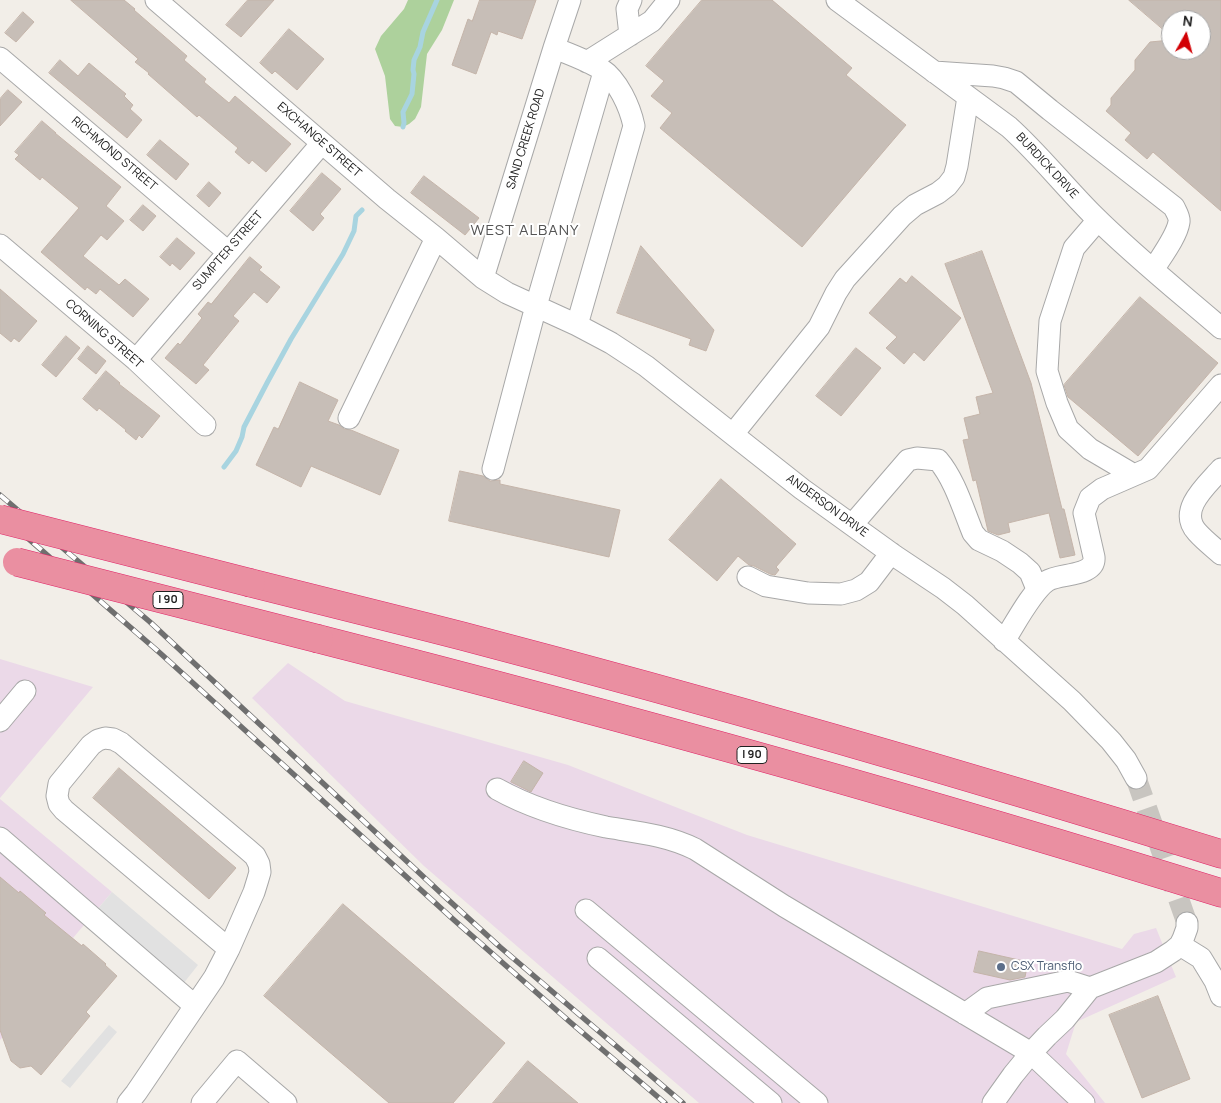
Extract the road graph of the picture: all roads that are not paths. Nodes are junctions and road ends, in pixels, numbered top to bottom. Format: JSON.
{"nodes":[{"id":1,"x":156,"y":0,"type":"edge"},
{"id":2,"x":570,"y":0,"type":"edge"},
{"id":3,"x":631,"y":0,"type":"edge"},
{"id":4,"x":669,"y":0,"type":"edge"},
{"id":5,"x":837,"y":0,"type":"edge"},
{"id":6,"x":630,"y":35,"type":"junction"},
{"id":7,"x":554,"y":48,"type":"junction"},
{"id":8,"x":0,"y":58,"type":"edge"},
{"id":9,"x":596,"y":67,"type":"junction"},
{"id":10,"x":934,"y":72,"type":"junction"},
{"id":11,"x":968,"y":97,"type":"junction"},
{"id":12,"x":322,"y":143,"type":"junction"},
{"id":13,"x":1098,"y":220,"type":"junction"},
{"id":14,"x":436,"y":238,"type":"junction"},
{"id":15,"x":0,"y":246,"type":"edge"},
{"id":16,"x":228,"y":252,"type":"junction"},
{"id":17,"x":1153,"y":270,"type":"junction"},
{"id":18,"x":483,"y":278,"type":"junction"},
{"id":19,"x":536,"y":306,"type":"junction"},
{"id":20,"x":577,"y":325,"type":"junction"},
{"id":21,"x":1221,"y":328,"type":"edge"},
{"id":22,"x":136,"y":360,"type":"junction"},
{"id":23,"x":1221,"y":385,"type":"edge"},
{"id":24,"x":349,"y":418,"type":"dead end"},
{"id":25,"x":205,"y":425,"type":"dead end"},
{"id":26,"x":733,"y":434,"type":"junction"},
{"id":27,"x":493,"y":469,"type":"dead end"},
{"id":28,"x":1221,"y":469,"type":"edge"},
{"id":29,"x":1134,"y":475,"type":"junction"},
{"id":30,"x":0,"y":519,"type":"edge"},
{"id":31,"x":852,"y":525,"type":"junction"},
{"id":32,"x":891,"y":553,"type":"junction"},
{"id":33,"x":1221,"y":554,"type":"edge"},
{"id":34,"x":8,"y":560,"type":"edge"},
{"id":35,"x":748,"y":577,"type":"dead end"},
{"id":36,"x":1037,"y":589,"type":"junction"},
{"id":37,"x":1004,"y":641,"type":"junction"},
{"id":38,"x":25,"y":691,"type":"dead end"},
{"id":39,"x":0,"y":721,"type":"edge"},
{"id":40,"x":1136,"y":778,"type":"tunnel mouth"},
{"id":41,"x":497,"y":789,"type":"dead end"},
{"id":42,"x":1013,"y":791,"type":"junction"},
{"id":43,"x":1221,"y":837,"type":"edge"},
{"id":44,"x":0,"y":838,"type":"edge"},
{"id":45,"x":1221,"y":854,"type":"edge"},
{"id":46,"x":1221,"y":893,"type":"edge"},
{"id":47,"x":586,"y":910,"type":"dead end"},
{"id":48,"x":1187,"y":923,"type":"tunnel mouth"},
{"id":49,"x":1180,"y":945,"type":"junction"},
{"id":50,"x":229,"y":949,"type":"junction"},
{"id":51,"x":598,"y":958,"type":"dead end"},
{"id":52,"x":1090,"y":988,"type":"junction"},
{"id":53,"x":1221,"y":996,"type":"edge"},
{"id":54,"x":195,"y":1006,"type":"junction"},
{"id":55,"x":965,"y":1014,"type":"junction"},
{"id":56,"x":1031,"y":1053,"type":"junction"},
{"id":57,"x":138,"y":1100,"type":"edge"},
{"id":58,"x":202,"y":1103,"type":"edge"},
{"id":59,"x":286,"y":1103,"type":"edge"},
{"id":60,"x":771,"y":1103,"type":"edge"},
{"id":61,"x":816,"y":1103,"type":"edge"},
{"id":62,"x":993,"y":1103,"type":"edge"},
{"id":63,"x":1084,"y":1103,"type":"edge"}],
"edges":[{"from":1,"to":12,"type":"street","name":"EXCHANGE STREET"},
{"from":2,"to":7,"type":"street","name":"SAND CREEK ROAD"},
{"from":3,"to":6,"type":"street"},
{"from":4,"to":6,"type":"street"},
{"from":5,"to":10,"type":"street","name":"BURDICK DRIVE"},
{"from":6,"to":9,"type":"street"},
{"from":7,"to":9,"type":"street"},
{"from":7,"to":18,"type":"street","name":"SAND CREEK ROAD"},
{"from":8,"to":16,"type":"street","name":"RICHMOND STREET"},
{"from":9,"to":19,"type":"street"},
{"from":9,"to":20,"type":"street"},
{"from":10,"to":11,"type":"street","name":"BURDICK DRIVE"},
{"from":10,"to":17,"type":"street"},
{"from":11,"to":13,"type":"street","name":"BURDICK DRIVE"},
{"from":11,"to":26,"type":"street"},
{"from":12,"to":14,"type":"street","name":"EXCHANGE STREET"},
{"from":12,"to":16,"type":"street","name":"SUMPTER STREET"},
{"from":13,"to":17,"type":"street","name":"BURDICK DRIVE"},
{"from":13,"to":29,"type":"street"},
{"from":14,"to":18,"type":"street","name":"EXCHANGE STREET"},
{"from":14,"to":24,"type":"street"},
{"from":15,"to":22,"type":"street","name":"CORNING STREET"},
{"from":16,"to":22,"type":"street","name":"SUMPTER STREET"},
{"from":17,"to":21,"type":"street","name":"BURDICK DRIVE"},
{"from":18,"to":19,"type":"street","name":"ANDERSON DRIVE"},
{"from":19,"to":20,"type":"street","name":"ANDERSON DRIVE"},
{"from":19,"to":27,"type":"street"},
{"from":20,"to":26,"type":"street","name":"ANDERSON DRIVE"},
{"from":22,"to":25,"type":"street","name":"CORNING STREET"},
{"from":23,"to":29,"type":"street"},
{"from":26,"to":31,"type":"street","name":"ANDERSON DRIVE"},
{"from":28,"to":33,"type":"street"},
{"from":29,"to":36,"type":"street"},
{"from":30,"to":42,"type":"highway","bridge":true},
{"from":31,"to":32,"type":"street","name":"ANDERSON DRIVE"},
{"from":31,"to":36,"type":"street"},
{"from":32,"to":35,"type":"street"},
{"from":32,"to":37,"type":"street","name":"ANDERSON DRIVE"},
{"from":34,"to":46,"type":"highway","number":"I 90","bridge":true},
{"from":36,"to":37,"type":"street"},
{"from":37,"to":40,"type":"street","name":"ANDERSON DRIVE"},
{"from":38,"to":39,"type":"street"},
{"from":41,"to":55,"type":"street"},
{"from":42,"to":43,"type":"highway"},
{"from":42,"to":45,"type":"highway"},
{"from":44,"to":54,"type":"street"},
{"from":47,"to":61,"type":"street"},
{"from":48,"to":49,"type":"street"},
{"from":49,"to":52,"type":"street"},
{"from":49,"to":53,"type":"street"},
{"from":50,"to":50,"type":"street"},
{"from":50,"to":54,"type":"street"},
{"from":51,"to":60,"type":"street"},
{"from":52,"to":55,"type":"street"},
{"from":52,"to":56,"type":"street"},
{"from":54,"to":57,"type":"street"},
{"from":55,"to":56,"type":"street"},
{"from":56,"to":62,"type":"street"},
{"from":56,"to":63,"type":"street"},
{"from":58,"to":59,"type":"street"}]}
